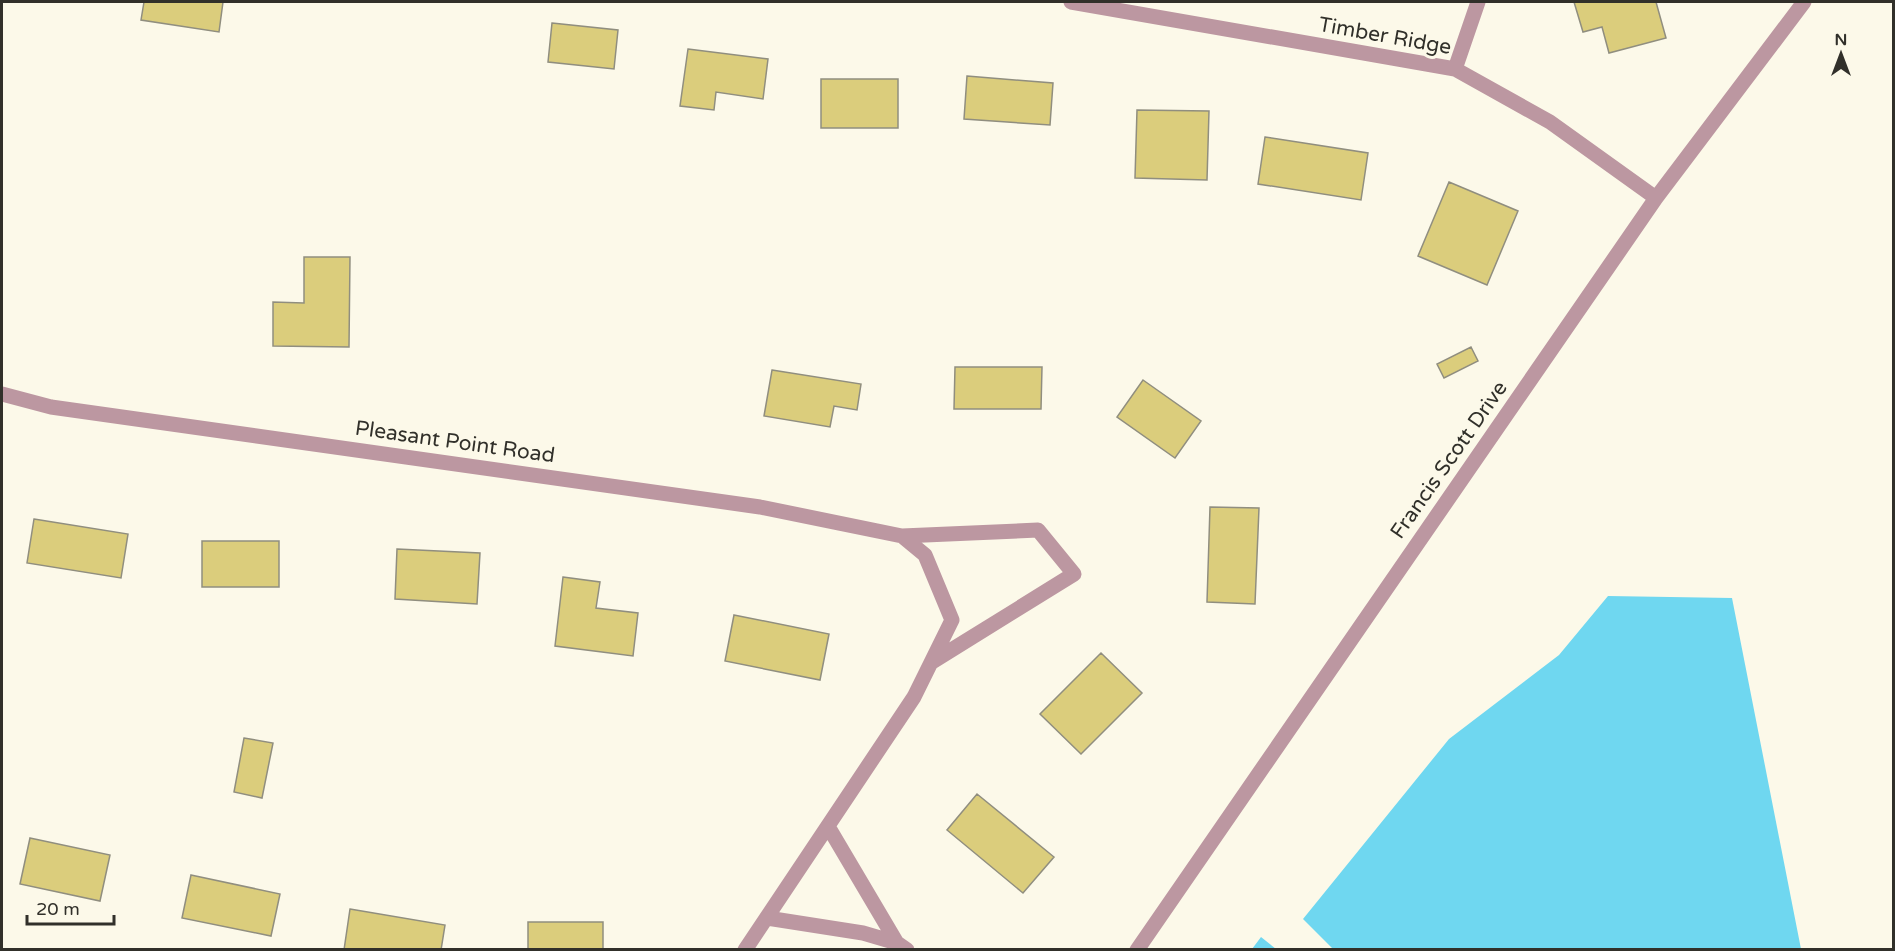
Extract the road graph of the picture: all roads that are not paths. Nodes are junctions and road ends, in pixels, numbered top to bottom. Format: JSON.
{"nodes":[{"id":1,"x":1071,"y":2,"type":"edge"},
{"id":2,"x":1478,"y":2,"type":"edge"},
{"id":3,"x":1804,"y":2,"type":"edge"},
{"id":4,"x":1455,"y":69,"type":"junction"},
{"id":5,"x":1656,"y":198,"type":"junction"},
{"id":6,"x":2,"y":394,"type":"edge"},
{"id":7,"x":902,"y":536,"type":"junction"},
{"id":8,"x":932,"y":662,"type":"junction"},
{"id":9,"x":829,"y":828,"type":"junction"},
{"id":10,"x":767,"y":918,"type":"junction"},
{"id":11,"x":902,"y":946,"type":"edge"},
{"id":12,"x":745,"y":950,"type":"edge"},
{"id":13,"x":1137,"y":950,"type":"edge"}],
"edges":[{"from":1,"to":4,"type":"street","name":"Timber Ridge"},
{"from":2,"to":4,"type":"street"},
{"from":3,"to":5,"type":"street","name":"Francis Scott Drive"},
{"from":4,"to":5,"type":"street","name":"Timber Ridge"},
{"from":5,"to":13,"type":"street","name":"Francis Scott Drive"},
{"from":6,"to":7,"type":"street","name":"Pleasant Point Road"},
{"from":7,"to":8,"type":"street","name":"Pleasant Point Road"},
{"from":7,"to":8,"type":"street","name":"Pleasant Point Road"},
{"from":8,"to":9,"type":"street","name":"Pleasant Point Road"},
{"from":9,"to":10,"type":"street","name":"Pleasant Point Road"},
{"from":9,"to":11,"type":"street"},
{"from":10,"to":11,"type":"street"},
{"from":10,"to":12,"type":"street","name":"Pleasant Point Road"}]}
